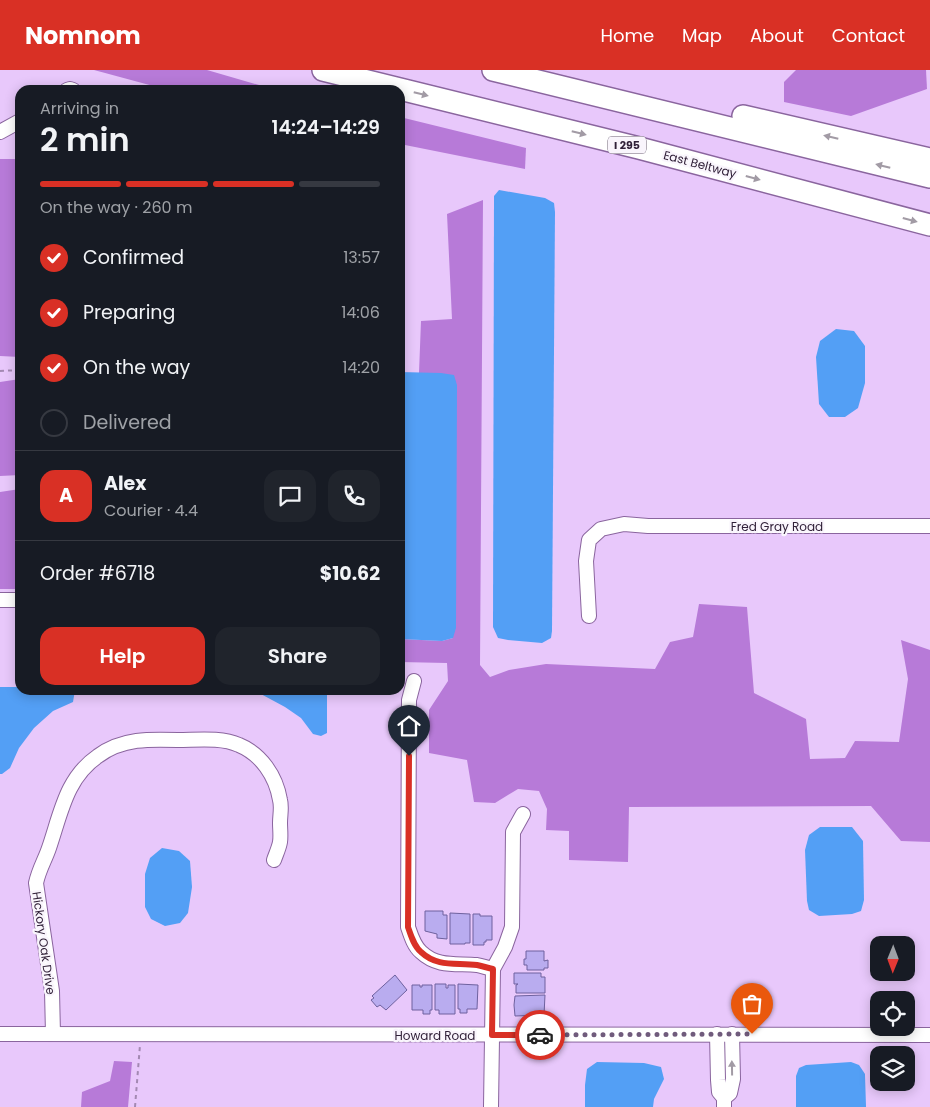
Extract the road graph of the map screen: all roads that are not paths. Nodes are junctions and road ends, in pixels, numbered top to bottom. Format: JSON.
{"nodes":[{"id":1,"x":323,"y":70,"type":"edge"},
{"id":2,"x":493,"y":70,"type":"edge"},
{"id":3,"x":533,"y":70,"type":"edge"},
{"id":4,"x":384,"y":85,"type":"edge"},
{"id":5,"x":405,"y":90,"type":"edge"},
{"id":6,"x":15,"y":124,"type":"edge"},
{"id":7,"x":0,"y":132,"type":"edge"},
{"id":8,"x":930,"y":159,"type":"edge"},
{"id":9,"x":930,"y":177,"type":"edge"},
{"id":10,"x":930,"y":225,"type":"edge"},
{"id":11,"x":930,"y":526,"type":"edge"},
{"id":12,"x":0,"y":600,"type":"edge"},
{"id":13,"x":15,"y":600,"type":"edge"},
{"id":14,"x":589,"y":616,"type":"dead end"},
{"id":15,"x":414,"y":681,"type":"dead end"},
{"id":16,"x":522,"y":814,"type":"dead end"},
{"id":17,"x":274,"y":860,"type":"dead end"},
{"id":18,"x":493,"y":969,"type":"junction"},
{"id":19,"x":0,"y":1034,"type":"edge"},
{"id":20,"x":53,"y":1034,"type":"junction"},
{"id":21,"x":716,"y":1034,"type":"junction"},
{"id":22,"x":732,"y":1034,"type":"junction"},
{"id":23,"x":492,"y":1035,"type":"junction"},
{"id":24,"x":930,"y":1035,"type":"edge"},
{"id":25,"x":724,"y":1103,"type":"edge"},
{"id":26,"x":492,"y":1107,"type":"edge"}],
"edges":[{"from":1,"to":4,"type":"highway","name":"East Beltway","number":"I 295","one_way":true},
{"from":9,"to":2,"type":"highway","one_way":true},
{"from":8,"to":3,"type":"highway","one_way":true},
{"from":5,"to":10,"type":"highway","name":"East Beltway","number":"I 295","one_way":true},
{"from":6,"to":7,"type":"street"},
{"from":11,"to":14,"type":"street","name":"Fred Gray Road"},
{"from":12,"to":13,"type":"street"},
{"from":15,"to":18,"type":"street"},
{"from":16,"to":18,"type":"street"},
{"from":17,"to":20,"type":"street","name":"Hickory Oak Drive"},
{"from":18,"to":23,"type":"street"},
{"from":19,"to":20,"type":"street","name":"Howard Road"},
{"from":20,"to":23,"type":"street","name":"Howard Road"},
{"from":21,"to":22,"type":"street","name":"Howard Road"},
{"from":21,"to":23,"type":"street","name":"Howard Road"},
{"from":21,"to":25,"type":"street"},
{"from":22,"to":24,"type":"street","name":"Howard Road"},
{"from":25,"to":22,"type":"street","one_way":true},
{"from":23,"to":26,"type":"street"}]}
